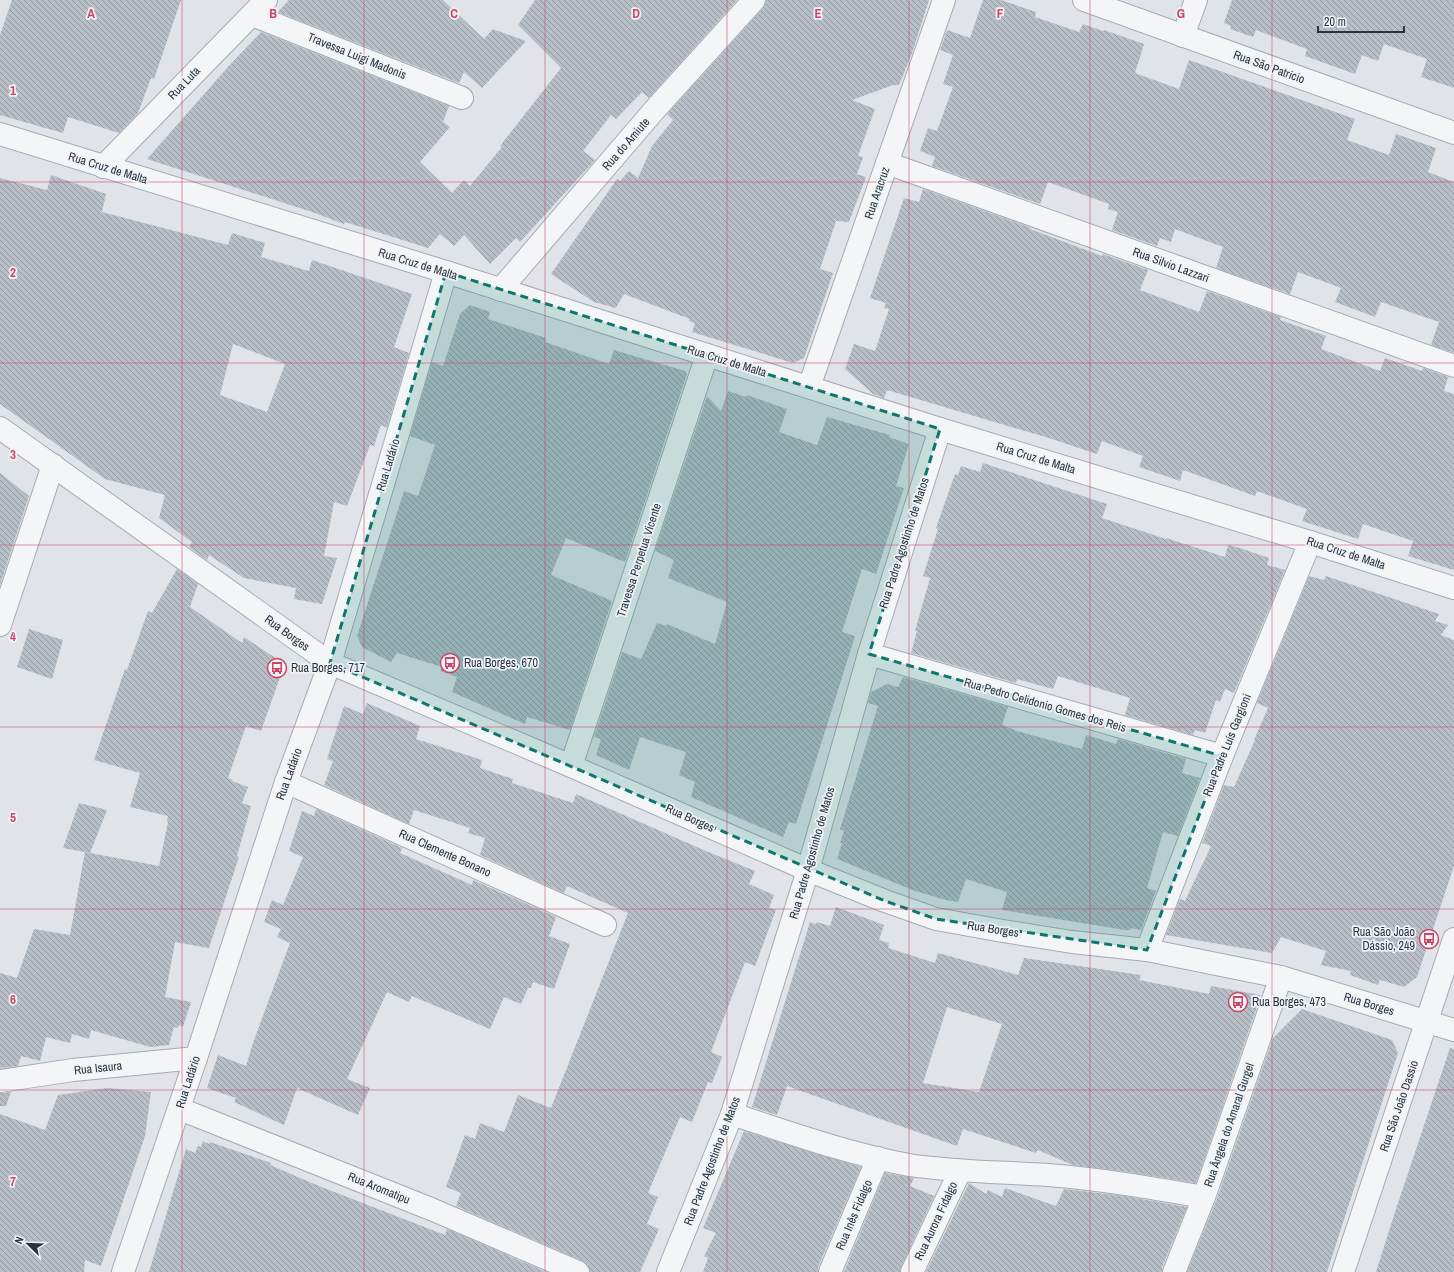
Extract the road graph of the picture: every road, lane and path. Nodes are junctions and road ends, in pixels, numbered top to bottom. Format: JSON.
{"nodes":[{"id":1,"x":754,"y":0,"type":"edge"},
{"id":2,"x":944,"y":0,"type":"edge"},
{"id":3,"x":1084,"y":0,"type":"edge"},
{"id":4,"x":1196,"y":0,"type":"edge"},
{"id":5,"x":259,"y":7,"type":"edge"},
{"id":6,"x":1183,"y":36,"type":"junction"},
{"id":7,"x":462,"y":98,"type":"dead end"},
{"id":8,"x":1454,"y":133,"type":"edge"},
{"id":9,"x":0,"y":134,"type":"edge"},
{"id":10,"x":887,"y":163,"type":"junction"},
{"id":11,"x":103,"y":167,"type":"junction"},
{"id":12,"x":446,"y":272,"type":"junction"},
{"id":13,"x":500,"y":290,"type":"junction"},
{"id":14,"x":707,"y":355,"type":"junction"},
{"id":15,"x":1454,"y":366,"type":"edge"},
{"id":16,"x":809,"y":387,"type":"junction"},
{"id":17,"x":0,"y":428,"type":"edge"},
{"id":18,"x":940,"y":429,"type":"junction"},
{"id":19,"x":53,"y":465,"type":"junction"},
{"id":20,"x":1310,"y":542,"type":"junction"},
{"id":21,"x":1454,"y":588,"type":"edge"},
{"id":22,"x":0,"y":625,"type":"edge"},
{"id":23,"x":869,"y":654,"type":"junction"},
{"id":24,"x":330,"y":663,"type":"junction"},
{"id":25,"x":1222,"y":756,"type":"junction"},
{"id":26,"x":571,"y":766,"type":"junction"},
{"id":27,"x":286,"y":782,"type":"junction"},
{"id":28,"x":808,"y":870,"type":"junction"},
{"id":29,"x":605,"y":925,"type":"dead end"},
{"id":30,"x":1454,"y":939,"type":"edge"},
{"id":31,"x":1147,"y":950,"type":"junction"},
{"id":32,"x":1281,"y":977,"type":"junction"},
{"id":33,"x":1427,"y":1022,"type":"junction"},
{"id":34,"x":1454,"y":1030,"type":"edge"},
{"id":35,"x":196,"y":1058,"type":"junction"},
{"id":36,"x":0,"y":1081,"type":"edge"},
{"id":37,"x":180,"y":1109,"type":"junction"},
{"id":38,"x":732,"y":1114,"type":"junction"},
{"id":39,"x":878,"y":1158,"type":"junction"},
{"id":40,"x":960,"y":1171,"type":"junction"},
{"id":41,"x":1204,"y":1197,"type":"junction"},
{"id":42,"x":123,"y":1272,"type":"edge"},
{"id":43,"x":578,"y":1272,"type":"edge"},
{"id":44,"x":668,"y":1272,"type":"edge"},
{"id":45,"x":830,"y":1272,"type":"edge"},
{"id":46,"x":912,"y":1272,"type":"edge"},
{"id":47,"x":1174,"y":1272,"type":"edge"},
{"id":48,"x":1343,"y":1272,"type":"edge"}],
"edges":[{"from":1,"to":13,"type":"street","name":"Rua do Amiute"},
{"from":2,"to":10,"type":"street","name":"Rua Aracruz"},
{"from":3,"to":6,"type":"street","name":"Rua São Patrício"},
{"from":4,"to":6,"type":"street"},
{"from":5,"to":7,"type":"street","name":"Travessa Luigi Madonis"},
{"from":5,"to":11,"type":"street","name":"Rua Luta"},
{"from":6,"to":8,"type":"street","name":"Rua São Patrício"},
{"from":9,"to":11,"type":"street","name":"Rua Cruz de Malta"},
{"from":10,"to":15,"type":"street","name":"Rua Silvio Lazzari"},
{"from":10,"to":16,"type":"street","name":"Rua Aracruz"},
{"from":11,"to":12,"type":"street","name":"Rua Cruz de Malta"},
{"from":12,"to":13,"type":"street","name":"Rua Cruz de Malta"},
{"from":12,"to":24,"type":"street","name":"Rua Ladário"},
{"from":13,"to":14,"type":"street","name":"Rua Cruz de Malta"},
{"from":14,"to":16,"type":"street","name":"Rua Cruz de Malta"},
{"from":14,"to":26,"type":"street","name":"Travessa Perpetua Vicente"},
{"from":16,"to":18,"type":"street","name":"Rua Cruz de Malta"},
{"from":17,"to":19,"type":"street","name":"Rua Borges"},
{"from":18,"to":20,"type":"street","name":"Rua Cruz de Malta"},
{"from":18,"to":23,"type":"street","name":"Rua Padre Agostinho de Matos"},
{"from":19,"to":22,"type":"street"},
{"from":19,"to":24,"type":"street","name":"Rua Borges"},
{"from":20,"to":21,"type":"street","name":"Rua Cruz de Malta"},
{"from":20,"to":25,"type":"street","name":"Rua Padre Luís Gargioni"},
{"from":23,"to":25,"type":"street","name":"Rua Pedro Celidonio Gomes dos Reis"},
{"from":23,"to":28,"type":"street","name":"Rua Padre Agostinho de Matos"},
{"from":24,"to":26,"type":"street","name":"Rua Borges"},
{"from":24,"to":27,"type":"street","name":"Rua Ladário"},
{"from":25,"to":31,"type":"street","name":"Rua Padre Luís Gargioni"},
{"from":26,"to":28,"type":"street","name":"Rua Borges"},
{"from":27,"to":29,"type":"street","name":"Rua Clemente Bonano"},
{"from":27,"to":35,"type":"street","name":"Rua Ladário"},
{"from":28,"to":31,"type":"street","name":"Rua Borges"},
{"from":28,"to":38,"type":"street","name":"Rua Padre Agostinho de Matos"},
{"from":30,"to":33,"type":"street","name":"Rua São João Dassio"},
{"from":31,"to":32,"type":"street","name":"Rua Borges"},
{"from":32,"to":33,"type":"street","name":"Rua Borges"},
{"from":32,"to":41,"type":"street","name":"Rua Ângela do Amaral Gurgel"},
{"from":33,"to":34,"type":"street","name":"Rua Borges"},
{"from":33,"to":48,"type":"street","name":"Rua São João Dassio"},
{"from":35,"to":36,"type":"street","name":"Rua Isaura"},
{"from":35,"to":37,"type":"street","name":"Rua Ladário"},
{"from":37,"to":42,"type":"street","name":"Rua Ladário"},
{"from":37,"to":43,"type":"street","name":"Rua Aromatipu"},
{"from":38,"to":39,"type":"street"},
{"from":38,"to":44,"type":"street","name":"Rua Padre Agostinho de Matos"},
{"from":39,"to":40,"type":"street"},
{"from":39,"to":45,"type":"street","name":"Rua Inês Fidalgo"},
{"from":40,"to":41,"type":"street"},
{"from":40,"to":46,"type":"street","name":"Rua Aurora Fidalgo"},
{"from":41,"to":47,"type":"street","name":"Rua Ângela do Amaral Gurgel"}]}
